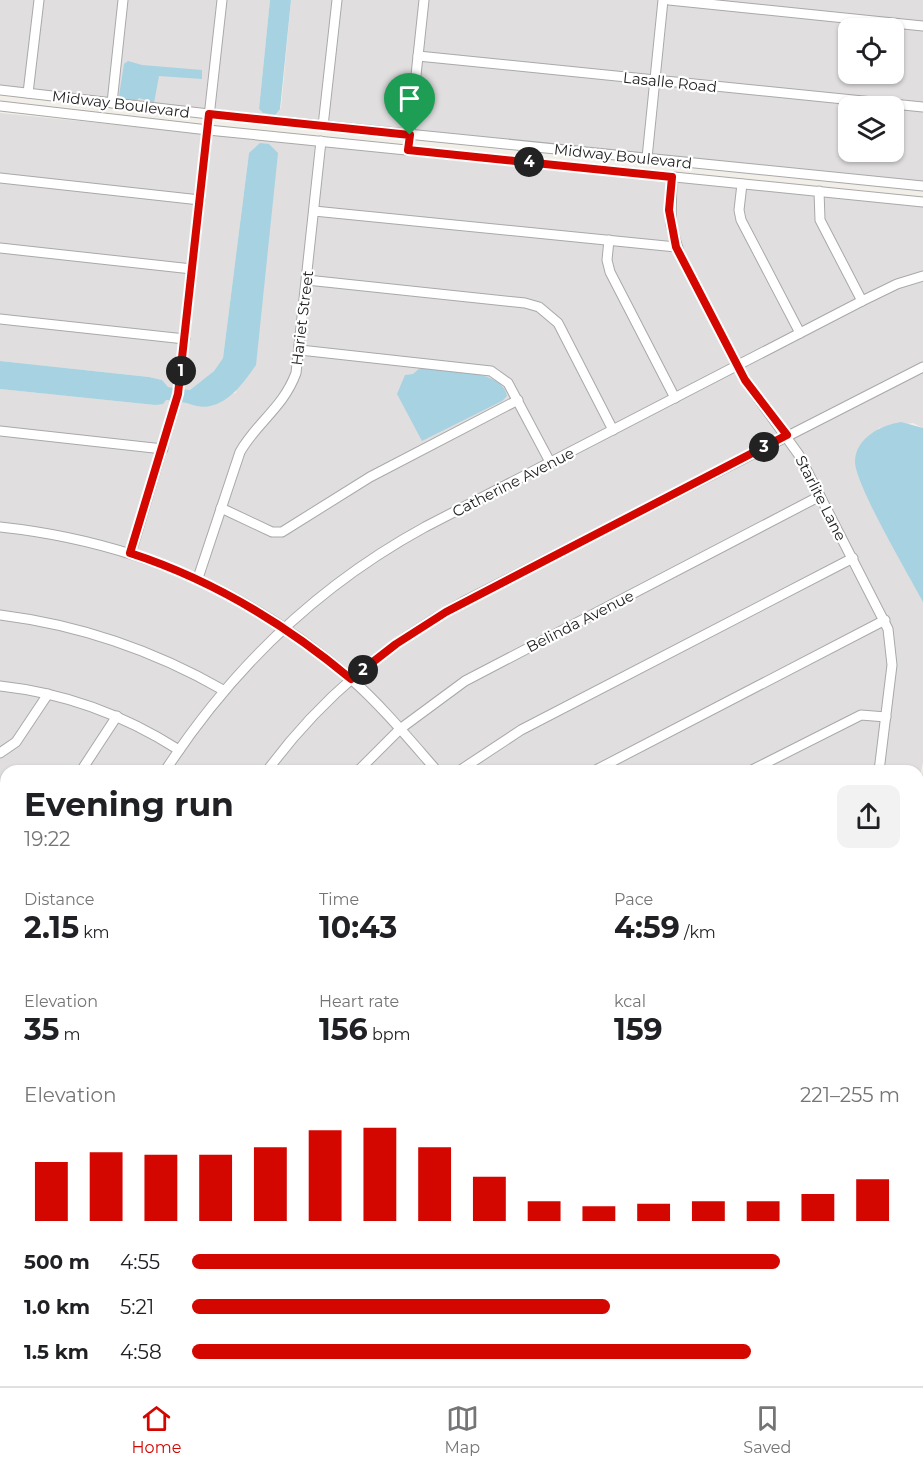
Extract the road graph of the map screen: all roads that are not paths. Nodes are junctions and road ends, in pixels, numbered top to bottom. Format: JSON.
{"nodes":[{"id":1,"x":39,"y":0,"type":"edge"},
{"id":2,"x":123,"y":0,"type":"edge"},
{"id":3,"x":222,"y":0,"type":"edge"},
{"id":4,"x":337,"y":0,"type":"edge"},
{"id":5,"x":424,"y":0,"type":"edge"},
{"id":6,"x":663,"y":0,"type":"edge"},
{"id":7,"x":669,"y":0,"type":"edge"},
{"id":8,"x":923,"y":26,"type":"edge"},
{"id":9,"x":418,"y":56,"type":"junction"},
{"id":10,"x":655,"y":80,"type":"junction"},
{"id":11,"x":0,"y":90,"type":"edge"},
{"id":12,"x":28,"y":93,"type":"junction"},
{"id":13,"x":112,"y":103,"type":"junction"},
{"id":14,"x":0,"y":106,"type":"edge"},
{"id":15,"x":923,"y":107,"type":"edge"},
{"id":16,"x":209,"y":114,"type":"junction"},
{"id":17,"x":323,"y":126,"type":"junction"},
{"id":18,"x":208,"y":130,"type":"junction"},
{"id":19,"x":410,"y":135,"type":"junction"},
{"id":20,"x":321,"y":141,"type":"junction"},
{"id":21,"x":408,"y":150,"type":"junction"},
{"id":22,"x":647,"y":158,"type":"junction"},
{"id":23,"x":672,"y":177,"type":"junction"},
{"id":24,"x":0,"y":178,"type":"edge"},
{"id":25,"x":742,"y":184,"type":"junction"},
{"id":26,"x":923,"y":186,"type":"edge"},
{"id":27,"x":819,"y":191,"type":"junction"},
{"id":28,"x":200,"y":200,"type":"junction"},
{"id":29,"x":923,"y":202,"type":"edge"},
{"id":30,"x":314,"y":211,"type":"junction"},
{"id":31,"x":609,"y":240,"type":"junction"},
{"id":32,"x":676,"y":247,"type":"junction"},
{"id":33,"x":0,"y":248,"type":"edge"},
{"id":34,"x":192,"y":269,"type":"junction"},
{"id":35,"x":923,"y":276,"type":"edge"},
{"id":36,"x":307,"y":280,"type":"junction"},
{"id":37,"x":862,"y":301,"type":"junction"},
{"id":38,"x":0,"y":318,"type":"edge"},
{"id":39,"x":800,"y":333,"type":"junction"},
{"id":40,"x":184,"y":339,"type":"junction"},
{"id":41,"x":300,"y":350,"type":"junction"},
{"id":42,"x":737,"y":366,"type":"junction"},
{"id":43,"x":923,"y":367,"type":"edge"},
{"id":44,"x":675,"y":398,"type":"junction"},
{"id":45,"x":518,"y":400,"type":"junction"},
{"id":46,"x":613,"y":430,"type":"junction"},
{"id":47,"x":0,"y":431,"type":"edge"},
{"id":48,"x":787,"y":435,"type":"junction"},
{"id":49,"x":163,"y":449,"type":"junction"},
{"id":50,"x":550,"y":462,"type":"junction"},
{"id":51,"x":820,"y":496,"type":"junction"},
{"id":52,"x":221,"y":508,"type":"junction"},
{"id":53,"x":0,"y":527,"type":"edge"},
{"id":54,"x":130,"y":553,"type":"junction"},
{"id":55,"x":853,"y":558,"type":"junction"},
{"id":56,"x":198,"y":578,"type":"junction"},
{"id":57,"x":0,"y":615,"type":"edge"},
{"id":58,"x":885,"y":620,"type":"junction"},
{"id":59,"x":284,"y":626,"type":"junction"},
{"id":60,"x":351,"y":679,"type":"junction"},
{"id":61,"x":0,"y":686,"type":"edge"},
{"id":62,"x":223,"y":690,"type":"junction"},
{"id":63,"x":48,"y":694,"type":"junction"},
{"id":64,"x":117,"y":716,"type":"junction"},
{"id":65,"x":886,"y":717,"type":"junction"},
{"id":66,"x":400,"y":729,"type":"junction"},
{"id":67,"x":179,"y":750,"type":"junction"},
{"id":68,"x":0,"y":753,"type":"edge"},
{"id":69,"x":85,"y":765,"type":"edge"},
{"id":70,"x":169,"y":765,"type":"edge"},
{"id":71,"x":272,"y":765,"type":"edge"},
{"id":72,"x":363,"y":765,"type":"edge"},
{"id":73,"x":432,"y":765,"type":"edge"},
{"id":74,"x":468,"y":765,"type":"edge"},
{"id":75,"x":606,"y":765,"type":"edge"},
{"id":76,"x":762,"y":765,"type":"edge"},
{"id":77,"x":880,"y":765,"type":"edge"}],
"edges":[{"from":1,"to":12,"type":"street"},
{"from":2,"to":13,"type":"street"},
{"from":3,"to":16,"type":"street"},
{"from":4,"to":17,"type":"street"},
{"from":5,"to":9,"type":"street"},
{"from":6,"to":10,"type":"street"},
{"from":7,"to":8,"type":"street"},
{"from":9,"to":10,"type":"street","name":"Lasalle Road"},
{"from":9,"to":19,"type":"street"},
{"from":10,"to":15,"type":"street","name":"Lasalle Road"},
{"from":10,"to":22,"type":"street"},
{"from":11,"to":12,"type":"street","name":"Midway Boulevard"},
{"from":12,"to":13,"type":"street","name":"Midway Boulevard"},
{"from":13,"to":16,"type":"street","name":"Midway Boulevard"},
{"from":14,"to":18,"type":"street","name":"Midway Boulevard"},
{"from":16,"to":17,"type":"street","name":"Midway Boulevard"},
{"from":16,"to":18,"type":"street"},
{"from":17,"to":19,"type":"street","name":"Midway Boulevard"},
{"from":18,"to":20,"type":"street","name":"Midway Boulevard"},
{"from":18,"to":28,"type":"street"},
{"from":19,"to":21,"type":"street"},
{"from":19,"to":22,"type":"street","name":"Midway Boulevard"},
{"from":20,"to":21,"type":"street","name":"Midway Boulevard"},
{"from":20,"to":30,"type":"street","name":"Hariet Street"},
{"from":21,"to":23,"type":"street","name":"Midway Boulevard"},
{"from":22,"to":26,"type":"street","name":"Midway Boulevard"},
{"from":23,"to":25,"type":"street","name":"Midway Boulevard"},
{"from":23,"to":32,"type":"street","name":"Starlite Lane"},
{"from":24,"to":28,"type":"street"},
{"from":25,"to":27,"type":"street","name":"Midway Boulevard"},
{"from":25,"to":39,"type":"street"},
{"from":27,"to":29,"type":"street","name":"Midway Boulevard"},
{"from":27,"to":37,"type":"street"},
{"from":28,"to":34,"type":"street"},
{"from":30,"to":31,"type":"street"},
{"from":30,"to":36,"type":"street","name":"Hariet Street"},
{"from":31,"to":32,"type":"street"},
{"from":31,"to":44,"type":"street"},
{"from":32,"to":42,"type":"street","name":"Starlite Lane"},
{"from":33,"to":34,"type":"street"},
{"from":34,"to":40,"type":"street"},
{"from":35,"to":37,"type":"street","name":"Catherine Avenue"},
{"from":36,"to":41,"type":"street","name":"Hariet Street"},
{"from":36,"to":46,"type":"street"},
{"from":37,"to":39,"type":"street","name":"Catherine Avenue"},
{"from":38,"to":40,"type":"street"},
{"from":39,"to":42,"type":"street","name":"Catherine Avenue"},
{"from":40,"to":49,"type":"street"},
{"from":41,"to":45,"type":"street"},
{"from":41,"to":52,"type":"street","name":"Hariet Street"},
{"from":42,"to":44,"type":"street","name":"Catherine Avenue"},
{"from":42,"to":48,"type":"street","name":"Starlite Lane"},
{"from":43,"to":48,"type":"street"},
{"from":44,"to":46,"type":"street","name":"Catherine Avenue"},
{"from":45,"to":50,"type":"street"},
{"from":45,"to":52,"type":"street"},
{"from":46,"to":50,"type":"street","name":"Catherine Avenue"},
{"from":47,"to":49,"type":"street"},
{"from":48,"to":51,"type":"street","name":"Starlite Lane"},
{"from":48,"to":60,"type":"street"},
{"from":49,"to":54,"type":"street"},
{"from":50,"to":59,"type":"street","name":"Catherine Avenue"},
{"from":51,"to":55,"type":"street","name":"Starlite Lane"},
{"from":51,"to":66,"type":"street","name":"Belinda Avenue"},
{"from":52,"to":56,"type":"street","name":"Hariet Street"},
{"from":53,"to":54,"type":"street"},
{"from":54,"to":56,"type":"street"},
{"from":55,"to":58,"type":"street","name":"Starlite Lane"},
{"from":55,"to":74,"type":"street"},
{"from":56,"to":59,"type":"street"},
{"from":57,"to":62,"type":"street"},
{"from":58,"to":65,"type":"street","name":"Starlite Lane"},
{"from":58,"to":75,"type":"street"},
{"from":59,"to":60,"type":"street"},
{"from":59,"to":62,"type":"street","name":"Catherine Avenue"},
{"from":60,"to":66,"type":"street"},
{"from":60,"to":71,"type":"street"},
{"from":61,"to":63,"type":"street"},
{"from":62,"to":67,"type":"street","name":"Catherine Avenue"},
{"from":63,"to":64,"type":"street"},
{"from":63,"to":68,"type":"street"},
{"from":64,"to":67,"type":"street"},
{"from":64,"to":69,"type":"street"},
{"from":65,"to":76,"type":"street"},
{"from":65,"to":77,"type":"street","name":"Starlite Lane"},
{"from":66,"to":72,"type":"street","name":"Belinda Avenue"},
{"from":66,"to":73,"type":"street"},
{"from":67,"to":70,"type":"street","name":"Catherine Avenue"}]}
